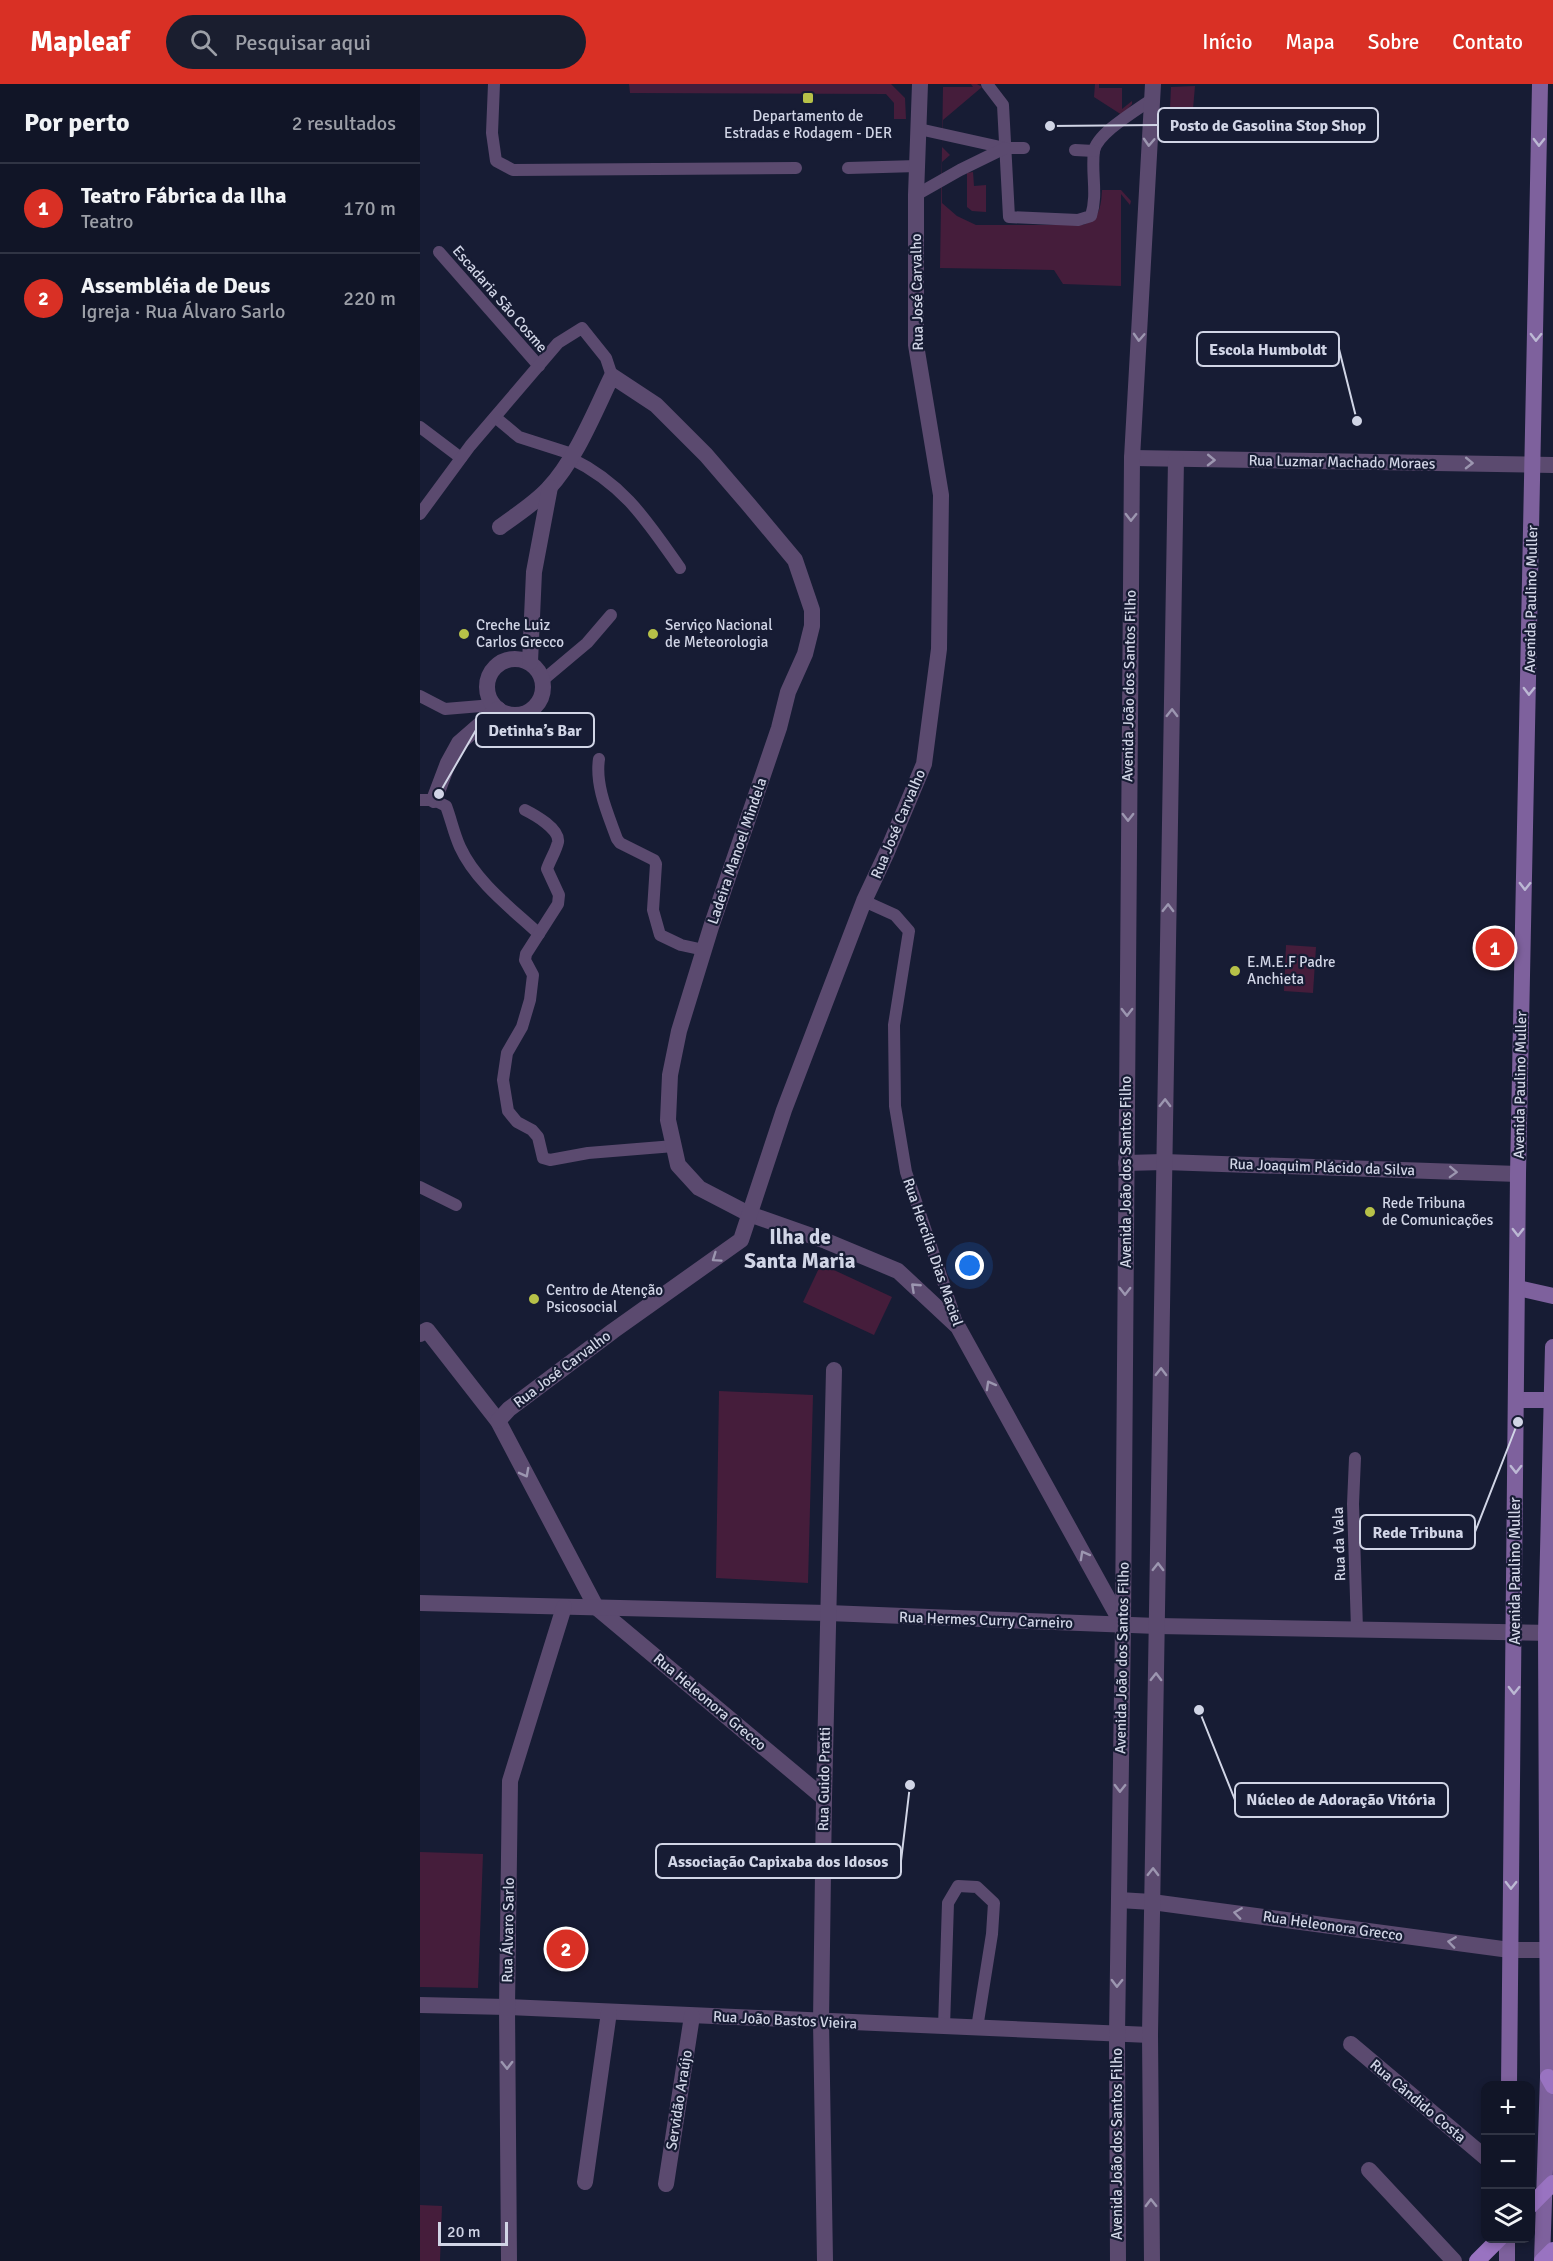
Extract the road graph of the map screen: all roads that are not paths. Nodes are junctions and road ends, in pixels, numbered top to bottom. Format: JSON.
{"nodes":[{"id":1,"x":494,"y":84,"type":"edge"},
{"id":2,"x":920,"y":84,"type":"edge"},
{"id":3,"x":987,"y":84,"type":"edge"},
{"id":4,"x":1540,"y":84,"type":"edge"},
{"id":5,"x":1152,"y":91,"type":"edge"},
{"id":6,"x":918,"y":129,"type":"junction"},
{"id":7,"x":1005,"y":148,"type":"junction"},
{"id":8,"x":1024,"y":148,"type":"dead end"},
{"id":9,"x":1075,"y":150,"type":"dead end"},
{"id":10,"x":1094,"y":151,"type":"junction"},
{"id":11,"x":917,"y":166,"type":"junction"},
{"id":12,"x":796,"y":168,"type":"dead end"},
{"id":13,"x":848,"y":168,"type":"dead end"},
{"id":14,"x":916,"y":195,"type":"junction"},
{"id":15,"x":439,"y":252,"type":"dead end"},
{"id":16,"x":539,"y":366,"type":"junction"},
{"id":17,"x":612,"y":376,"type":"junction"},
{"id":18,"x":495,"y":417,"type":"junction"},
{"id":19,"x":420,"y":427,"type":"edge"},
{"id":20,"x":571,"y":456,"type":"junction"},
{"id":21,"x":461,"y":458,"type":"junction"},
{"id":22,"x":1132,"y":458,"type":"junction"},
{"id":23,"x":1176,"y":459,"type":"junction"},
{"id":24,"x":1533,"y":464,"type":"junction"},
{"id":25,"x":1553,"y":465,"type":"edge"},
{"id":26,"x":550,"y":487,"type":"junction"},
{"id":27,"x":420,"y":514,"type":"edge"},
{"id":28,"x":500,"y":527,"type":"dead end"},
{"id":29,"x":680,"y":568,"type":"dead end"},
{"id":30,"x":611,"y":615,"type":"dead end"},
{"id":31,"x":530,"y":662,"type":"junction"},
{"id":32,"x":543,"y":680,"type":"junction"},
{"id":33,"x":420,"y":696,"type":"edge"},
{"id":34,"x":496,"y":707,"type":"junction"},
{"id":35,"x":599,"y":759,"type":"dead end"},
{"id":36,"x":427,"y":800,"type":"edge"},
{"id":37,"x":525,"y":810,"type":"dead end"},
{"id":38,"x":864,"y":901,"type":"junction"},
{"id":39,"x":539,"y":934,"type":"junction"},
{"id":40,"x":704,"y":950,"type":"junction"},
{"id":41,"x":674,"y":1146,"type":"junction"},
{"id":42,"x":1164,"y":1162,"type":"junction"},
{"id":43,"x":1126,"y":1163,"type":"junction"},
{"id":44,"x":1518,"y":1174,"type":"junction"},
{"id":45,"x":420,"y":1187,"type":"edge"},
{"id":46,"x":456,"y":1205,"type":"dead end"},
{"id":47,"x":749,"y":1214,"type":"junction"},
{"id":48,"x":1518,"y":1288,"type":"junction"},
{"id":49,"x":1553,"y":1296,"type":"edge"},
{"id":50,"x":958,"y":1327,"type":"junction"},
{"id":51,"x":420,"y":1334,"type":"edge"},
{"id":52,"x":1553,"y":1347,"type":"edge"},
{"id":53,"x":834,"y":1370,"type":"dead end"},
{"id":54,"x":1516,"y":1400,"type":"junction"},
{"id":55,"x":1552,"y":1400,"type":"edge"},
{"id":56,"x":498,"y":1421,"type":"junction"},
{"id":57,"x":1355,"y":1458,"type":"dead end"},
{"id":58,"x":420,"y":1602,"type":"edge"},
{"id":59,"x":564,"y":1607,"type":"junction"},
{"id":60,"x":596,"y":1607,"type":"junction"},
{"id":61,"x":828,"y":1613,"type":"junction"},
{"id":62,"x":1123,"y":1625,"type":"junction"},
{"id":63,"x":1157,"y":1626,"type":"junction"},
{"id":64,"x":1357,"y":1629,"type":"junction"},
{"id":65,"x":1515,"y":1631,"type":"junction"},
{"id":66,"x":1550,"y":1633,"type":"edge"},
{"id":67,"x":824,"y":1798,"type":"junction"},
{"id":68,"x":1119,"y":1900,"type":"junction"},
{"id":69,"x":1152,"y":1902,"type":"junction"},
{"id":70,"x":1510,"y":1950,"type":"junction"},
{"id":71,"x":1548,"y":1950,"type":"junction"},
{"id":72,"x":420,"y":2005,"type":"edge"},
{"id":73,"x":507,"y":2007,"type":"junction"},
{"id":74,"x":609,"y":2012,"type":"junction"},
{"id":75,"x":692,"y":2016,"type":"junction"},
{"id":76,"x":821,"y":2021,"type":"junction"},
{"id":77,"x":944,"y":2027,"type":"junction"},
{"id":78,"x":977,"y":2028,"type":"junction"},
{"id":79,"x":1117,"y":2035,"type":"junction"},
{"id":80,"x":1150,"y":2036,"type":"junction"},
{"id":81,"x":1352,"y":2044,"type":"dead end"},
{"id":82,"x":1509,"y":2081,"type":"edge"},
{"id":83,"x":1550,"y":2081,"type":"edge"},
{"id":84,"x":1481,"y":2155,"type":"edge"},
{"id":85,"x":1369,"y":2170,"type":"dead end"},
{"id":86,"x":585,"y":2182,"type":"dead end"},
{"id":87,"x":666,"y":2184,"type":"dead end"},
{"id":88,"x":1548,"y":2188,"type":"edge"},
{"id":89,"x":1535,"y":2201,"type":"edge"},
{"id":90,"x":1495,"y":2243,"type":"edge"},
{"id":91,"x":1507,"y":2243,"type":"edge"},
{"id":92,"x":1553,"y":2250,"type":"edge"},
{"id":93,"x":509,"y":2261,"type":"edge"},
{"id":94,"x":825,"y":2261,"type":"edge"},
{"id":95,"x":1118,"y":2261,"type":"edge"},
{"id":96,"x":1152,"y":2261,"type":"edge"},
{"id":97,"x":1454,"y":2261,"type":"edge"},
{"id":98,"x":1477,"y":2261,"type":"edge"},
{"id":99,"x":1507,"y":2261,"type":"edge"},
{"id":100,"x":1542,"y":2261,"type":"edge"}],
"edges":[{"from":1,"to":12,"type":"lane"},
{"from":2,"to":6,"type":"street","name":"Rua José Carvalho"},
{"from":3,"to":7,"type":"lane"},
{"from":4,"to":24,"type":"main road","name":"Avenida Paulino Muller","one_way":true},
{"from":5,"to":10,"type":"lane"},
{"from":5,"to":22,"type":"street","name":"Avenida João dos Santos Filho","one_way":true},
{"from":6,"to":7,"type":"lane"},
{"from":6,"to":11,"type":"street","name":"Rua José Carvalho"},
{"from":7,"to":8,"type":"lane"},
{"from":7,"to":10,"type":"lane"},
{"from":7,"to":14,"type":"lane"},
{"from":9,"to":10,"type":"lane"},
{"from":11,"to":13,"type":"lane"},
{"from":11,"to":14,"type":"street","name":"Rua José Carvalho"},
{"from":14,"to":38,"type":"street","name":"Rua José Carvalho"},
{"from":15,"to":16,"type":"lane","name":"Escadaria São Cosme"},
{"from":16,"to":17,"type":"lane","name":"Escadaria São Cosme"},
{"from":16,"to":18,"type":"lane","name":"Escadaria São Cosme"},
{"from":17,"to":20,"type":"street"},
{"from":17,"to":40,"type":"street","name":"Ladeira Manoel Mindela"},
{"from":18,"to":20,"type":"lane"},
{"from":18,"to":21,"type":"lane","name":"Escadaria São Cosme"},
{"from":19,"to":21,"type":"lane"},
{"from":20,"to":26,"type":"street"},
{"from":20,"to":29,"type":"lane"},
{"from":21,"to":27,"type":"lane","name":"Escadaria São Cosme"},
{"from":22,"to":23,"type":"street","name":"Rua Luzmar Machado Moraes"},
{"from":22,"to":43,"type":"street","name":"Avenida João dos Santos Filho","one_way":true},
{"from":23,"to":24,"type":"street","name":"Rua Luzmar Machado Moraes","one_way":true},
{"from":42,"to":23,"type":"street","one_way":true},
{"from":24,"to":25,"type":"street","name":"Rua Luzmar Machado Moraes"},
{"from":24,"to":44,"type":"main road","name":"Avenida Paulino Muller","one_way":true},
{"from":26,"to":28,"type":"street"},
{"from":26,"to":31,"type":"street"},
{"from":30,"to":32,"type":"lane"},
{"from":31,"to":32,"type":"street"},
{"from":31,"to":34,"type":"street"},
{"from":32,"to":34,"type":"street"},
{"from":33,"to":34,"type":"lane"},
{"from":34,"to":36,"type":"street"},
{"from":35,"to":40,"type":"lane"},
{"from":36,"to":39,"type":"lane"},
{"from":37,"to":39,"type":"lane"},
{"from":38,"to":47,"type":"street","name":"Rua José Carvalho"},
{"from":38,"to":50,"type":"lane","name":"Rua Hercília Dias Maciel"},
{"from":39,"to":41,"type":"lane"},
{"from":40,"to":41,"type":"street","name":"Ladeira Manoel Mindela"},
{"from":41,"to":47,"type":"street","name":"Ladeira Manoel Mindela"},
{"from":42,"to":43,"type":"street","name":"Rua Joaquim Plácido da Silva"},
{"from":42,"to":44,"type":"street","name":"Rua Joaquim Plácido da Silva","one_way":true},
{"from":63,"to":42,"type":"street","one_way":true},
{"from":43,"to":62,"type":"street","name":"Avenida João dos Santos Filho","one_way":true},
{"from":44,"to":48,"type":"main road","name":"Avenida Paulino Muller","one_way":true},
{"from":45,"to":46,"type":"lane"},
{"from":50,"to":47,"type":"street","name":"Ladeira Manoel Mindela","one_way":true},
{"from":47,"to":56,"type":"street","name":"Rua José Carvalho","one_way":true},
{"from":48,"to":49,"type":"main road"},
{"from":48,"to":54,"type":"main road","name":"Avenida Paulino Muller"},
{"from":62,"to":50,"type":"street","name":"Rua Hercília Dias Maciel","one_way":true},
{"from":51,"to":56,"type":"street"},
{"from":52,"to":55,"type":"main road","name":"Avenida Paulino Muller"},
{"from":53,"to":61,"type":"street","name":"Rua Guido Pratti"},
{"from":54,"to":55,"type":"main road"},
{"from":54,"to":65,"type":"main road","name":"Avenida Paulino Muller","one_way":true},
{"from":55,"to":66,"type":"main road","name":"Avenida Paulino Muller"},
{"from":56,"to":60,"type":"street","one_way":true},
{"from":57,"to":64,"type":"lane","name":"Rua da Vala"},
{"from":58,"to":59,"type":"street","name":"Rua Hermes Curry Carneiro"},
{"from":59,"to":60,"type":"street","name":"Rua Hermes Curry Carneiro"},
{"from":59,"to":73,"type":"street","name":"Rua Álvaro Sarlo"},
{"from":60,"to":61,"type":"street","name":"Rua Hermes Curry Carneiro"},
{"from":60,"to":67,"type":"street","name":"Rua Heleonora Grecco"},
{"from":61,"to":62,"type":"street","name":"Rua Hermes Curry Carneiro"},
{"from":61,"to":67,"type":"street","name":"Rua Guido Pratti"},
{"from":62,"to":63,"type":"street","name":"Rua Hermes Curry Carneiro"},
{"from":62,"to":68,"type":"street","name":"Avenida João dos Santos Filho","one_way":true},
{"from":63,"to":64,"type":"street","name":"Rua Hermes Curry Carneiro"},
{"from":69,"to":63,"type":"street","one_way":true},
{"from":64,"to":65,"type":"street","name":"Rua Hermes Curry Carneiro"},
{"from":65,"to":66,"type":"street","name":"Rua Hermes Curry Carneiro"},
{"from":65,"to":70,"type":"main road","name":"Avenida Paulino Muller","one_way":true},
{"from":66,"to":71,"type":"main road","name":"Avenida Paulino Muller"},
{"from":67,"to":76,"type":"street","name":"Rua Guido Pratti"},
{"from":68,"to":69,"type":"street","name":"Rua Heleonora Grecco"},
{"from":68,"to":79,"type":"street","name":"Avenida João dos Santos Filho","one_way":true},
{"from":70,"to":69,"type":"street","name":"Rua Heleonora Grecco","one_way":true},
{"from":69,"to":80,"type":"street"},
{"from":70,"to":71,"type":"street","name":"Rua Heleonora Grecco"},
{"from":70,"to":82,"type":"main road","name":"Avenida Paulino Muller"},
{"from":71,"to":83,"type":"main road","name":"Avenida Paulino Muller"},
{"from":72,"to":73,"type":"street","name":"Rua João Bastos Vieira"},
{"from":73,"to":74,"type":"street","name":"Rua João Bastos Vieira"},
{"from":73,"to":93,"type":"street","name":"Rua Álvaro Sarlo","one_way":true},
{"from":74,"to":75,"type":"street","name":"Rua João Bastos Vieira"},
{"from":74,"to":86,"type":"street"},
{"from":75,"to":76,"type":"street","name":"Rua João Bastos Vieira"},
{"from":75,"to":87,"type":"street","name":"Servidão Araújo"},
{"from":76,"to":77,"type":"street","name":"Rua João Bastos Vieira"},
{"from":76,"to":94,"type":"street","name":"Rua Guido Pratti"},
{"from":77,"to":78,"type":"street","name":"Rua João Bastos Vieira"},
{"from":77,"to":78,"type":"lane"},
{"from":78,"to":79,"type":"street","name":"Rua João Bastos Vieira"},
{"from":79,"to":80,"type":"street","name":"Rua João Bastos Vieira"},
{"from":79,"to":95,"type":"street","name":"Avenida João dos Santos Filho"},
{"from":96,"to":80,"type":"street","one_way":true},
{"from":81,"to":84,"type":"street","name":"Rua Cândido Costa"},
{"from":83,"to":88,"type":"main road","name":"Avenida Paulino Muller"},
{"from":85,"to":97,"type":"street"},
{"from":88,"to":89,"type":"main road"},
{"from":88,"to":100,"type":"main road","name":"Avenida Paulino Muller"},
{"from":90,"to":98,"type":"main road"},
{"from":91,"to":99,"type":"main road"},
{"from":92,"to":100,"type":"main road"}]}
